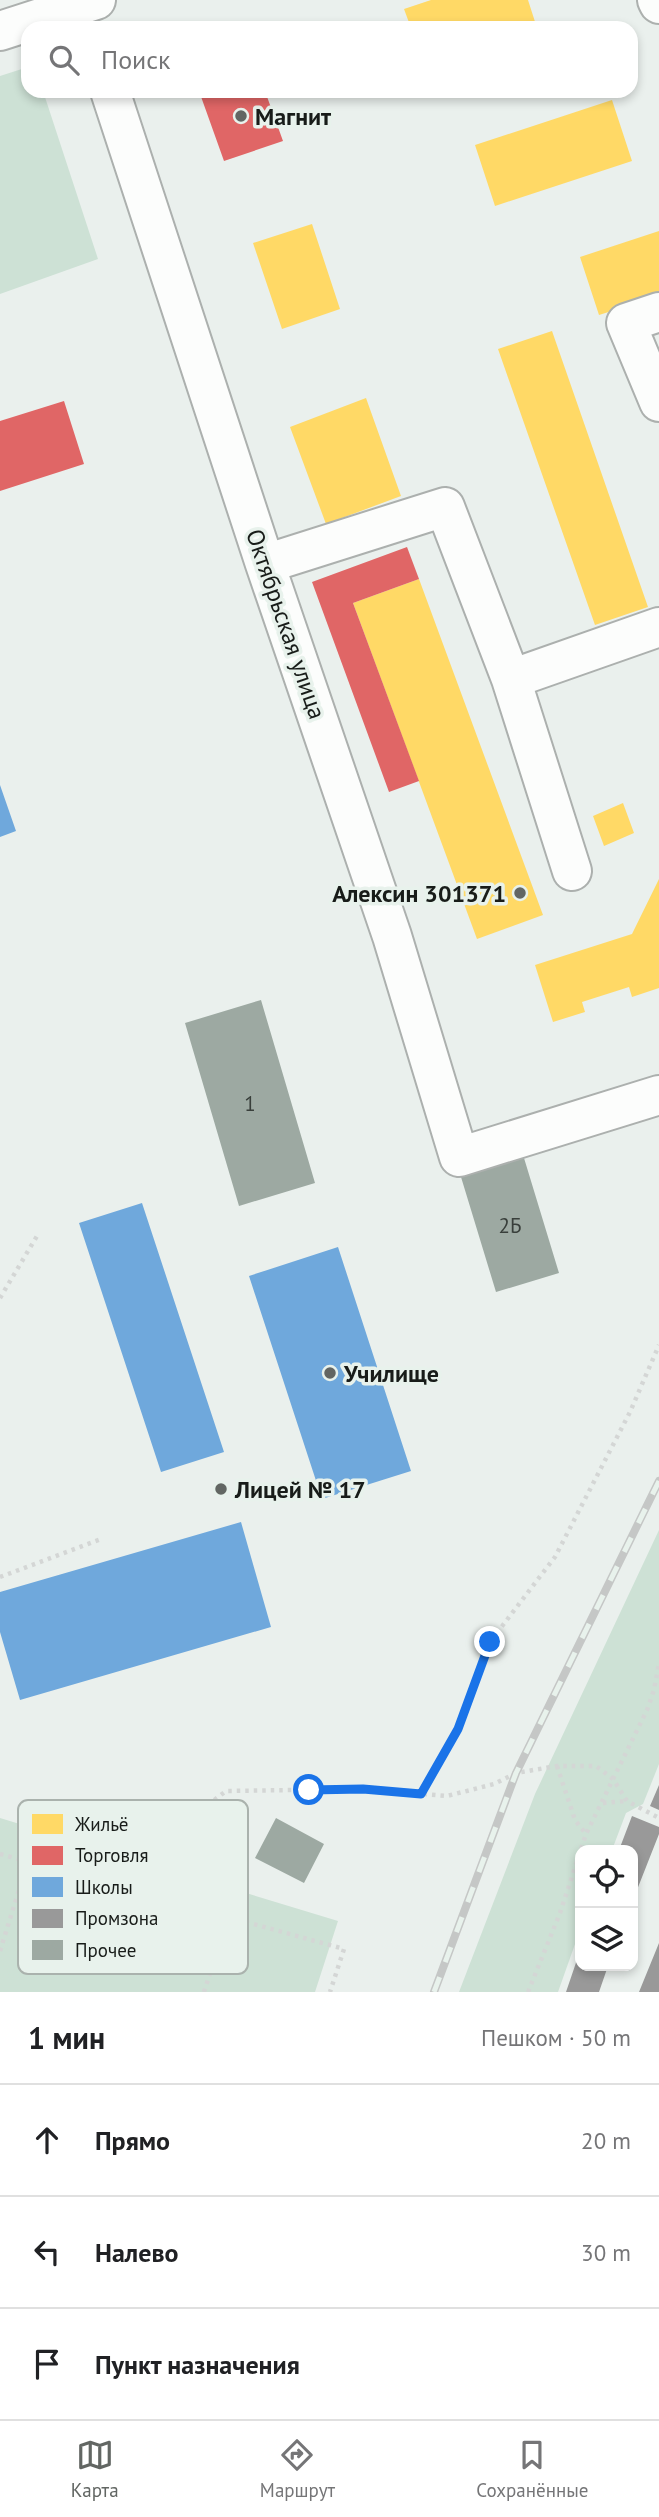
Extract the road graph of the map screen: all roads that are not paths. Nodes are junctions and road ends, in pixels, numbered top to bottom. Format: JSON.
{"nodes":[{"id":1,"x":87,"y":8,"type":"edge"},
{"id":2,"x":38,"y":21,"type":"edge"},
{"id":3,"x":21,"y":25,"type":"edge"},
{"id":4,"x":0,"y":31,"type":"edge"},
{"id":5,"x":112,"y":98,"type":"edge"},
{"id":6,"x":659,"y":312,"type":"edge"},
{"id":7,"x":659,"y":402,"type":"edge"},
{"id":8,"x":265,"y":564,"type":"junction"},
{"id":9,"x":659,"y":627,"type":"edge"},
{"id":10,"x":511,"y":679,"type":"junction"},
{"id":11,"x":572,"y":871,"type":"dead end"},
{"id":12,"x":659,"y":1096,"type":"edge"}],
"edges":[{"from":1,"to":2,"type":"street"},
{"from":3,"to":4,"type":"street"},
{"from":5,"to":8,"type":"street","name":"Октябрьская улица"},
{"from":6,"to":7,"type":"street"},
{"from":8,"to":10,"type":"street"},
{"from":8,"to":12,"type":"street","name":"Октябрьская улица"},
{"from":9,"to":10,"type":"street"},
{"from":10,"to":11,"type":"street"}]}
